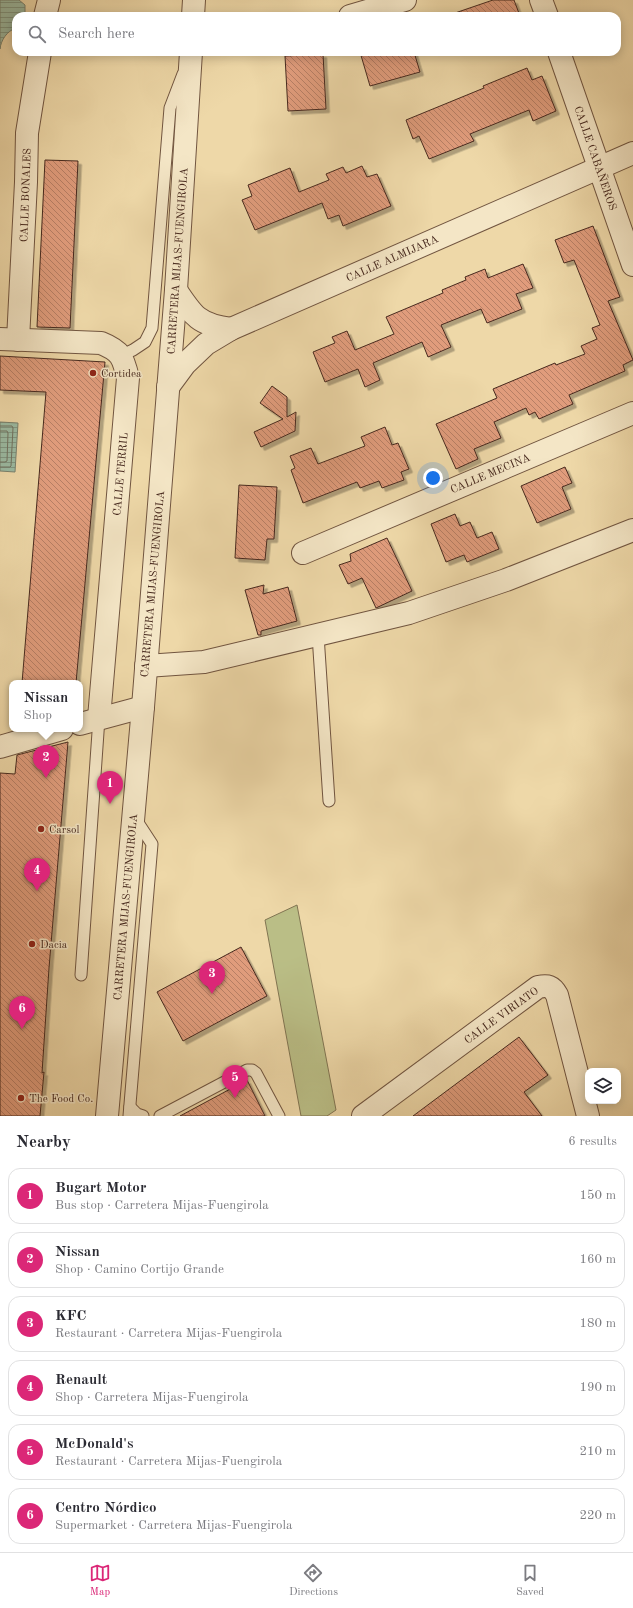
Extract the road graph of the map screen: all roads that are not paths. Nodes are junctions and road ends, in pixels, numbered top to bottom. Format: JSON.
{"nodes":[{"id":1,"x":49,"y":0,"type":"edge"},
{"id":2,"x":194,"y":0,"type":"edge"},
{"id":3,"x":405,"y":0,"type":"edge"},
{"id":4,"x":541,"y":0,"type":"edge"},
{"id":5,"x":46,"y":12,"type":"edge"},
{"id":6,"x":193,"y":12,"type":"edge"},
{"id":7,"x":364,"y":12,"type":"edge"},
{"id":8,"x":545,"y":12,"type":"edge"},
{"id":9,"x":39,"y":56,"type":"edge"},
{"id":10,"x":190,"y":56,"type":"edge"},
{"id":11,"x":191,"y":56,"type":"edge"},
{"id":12,"x":560,"y":56,"type":"edge"},
{"id":13,"x":633,"y":152,"type":"edge"},
{"id":14,"x":600,"y":167,"type":"junction"},
{"id":15,"x":633,"y":264,"type":"edge"},
{"id":16,"x":176,"y":290,"type":"junction"},
{"id":17,"x":231,"y":329,"type":"junction"},
{"id":18,"x":9,"y":339,"type":"edge"},
{"id":19,"x":120,"y":356,"type":"junction"},
{"id":20,"x":168,"y":387,"type":"junction"},
{"id":21,"x":633,"y":413,"type":"edge"},
{"id":22,"x":633,"y":530,"type":"edge"},
{"id":23,"x":303,"y":553,"type":"dead end"},
{"id":24,"x":318,"y":635,"type":"junction"},
{"id":25,"x":146,"y":666,"type":"junction"},
{"id":26,"x":142,"y":707,"type":"junction"},
{"id":27,"x":90,"y":721,"type":"edge"},
{"id":28,"x":52,"y":732,"type":"edge"},
{"id":29,"x":0,"y":747,"type":"edge"},
{"id":30,"x":330,"y":801,"type":"dead end"},
{"id":31,"x":133,"y":815,"type":"junction"},
{"id":32,"x":81,"y":975,"type":"dead end"},
{"id":33,"x":135,"y":1114,"type":"edge"},
{"id":34,"x":107,"y":1115,"type":"edge"},
{"id":35,"x":160,"y":1116,"type":"edge"},
{"id":36,"x":279,"y":1116,"type":"edge"},
{"id":37,"x":363,"y":1116,"type":"edge"},
{"id":38,"x":588,"y":1116,"type":"edge"}],
"edges":[{"from":1,"to":5,"type":"street"},
{"from":2,"to":6,"type":"street"},
{"from":3,"to":7,"type":"street"},
{"from":4,"to":8,"type":"street"},
{"from":9,"to":18,"type":"street","name":"CALLE BONALES"},
{"from":10,"to":19,"type":"lane"},
{"from":11,"to":16,"type":"street","name":"CARRETERA MIJAS-FUENGIROLA"},
{"from":12,"to":14,"type":"street","name":"CALLE CABAÑEROS"},
{"from":13,"to":14,"type":"street","name":"CALLE ALMIJARA"},
{"from":14,"to":15,"type":"street","name":"CALLE CABAÑEROS"},
{"from":14,"to":17,"type":"street","name":"CALLE ALMIJARA"},
{"from":16,"to":17,"type":"street"},
{"from":16,"to":20,"type":"street","name":"CARRETERA MIJAS-FUENGIROLA"},
{"from":17,"to":20,"type":"street","name":"CALLE ALMIJARA"},
{"from":18,"to":19,"type":"street"},
{"from":19,"to":27,"type":"street","name":"CALLE TERRIL"},
{"from":20,"to":25,"type":"street","name":"CARRETERA MIJAS-FUENGIROLA"},
{"from":21,"to":23,"type":"street","name":"CALLE MECINA"},
{"from":22,"to":24,"type":"street"},
{"from":24,"to":25,"type":"street"},
{"from":24,"to":30,"type":"lane"},
{"from":25,"to":26,"type":"street","name":"CARRETERA MIJAS-FUENGIROLA"},
{"from":26,"to":27,"type":"street"},
{"from":26,"to":31,"type":"street","name":"CARRETERA MIJAS-FUENGIROLA"},
{"from":27,"to":32,"type":"lane"},
{"from":28,"to":29,"type":"street"},
{"from":31,"to":33,"type":"lane"},
{"from":31,"to":34,"type":"street","name":"CARRETERA MIJAS-FUENGIROLA"},
{"from":35,"to":36,"type":"lane"},
{"from":37,"to":38,"type":"street","name":"CALLE VIRIATO"}]}
